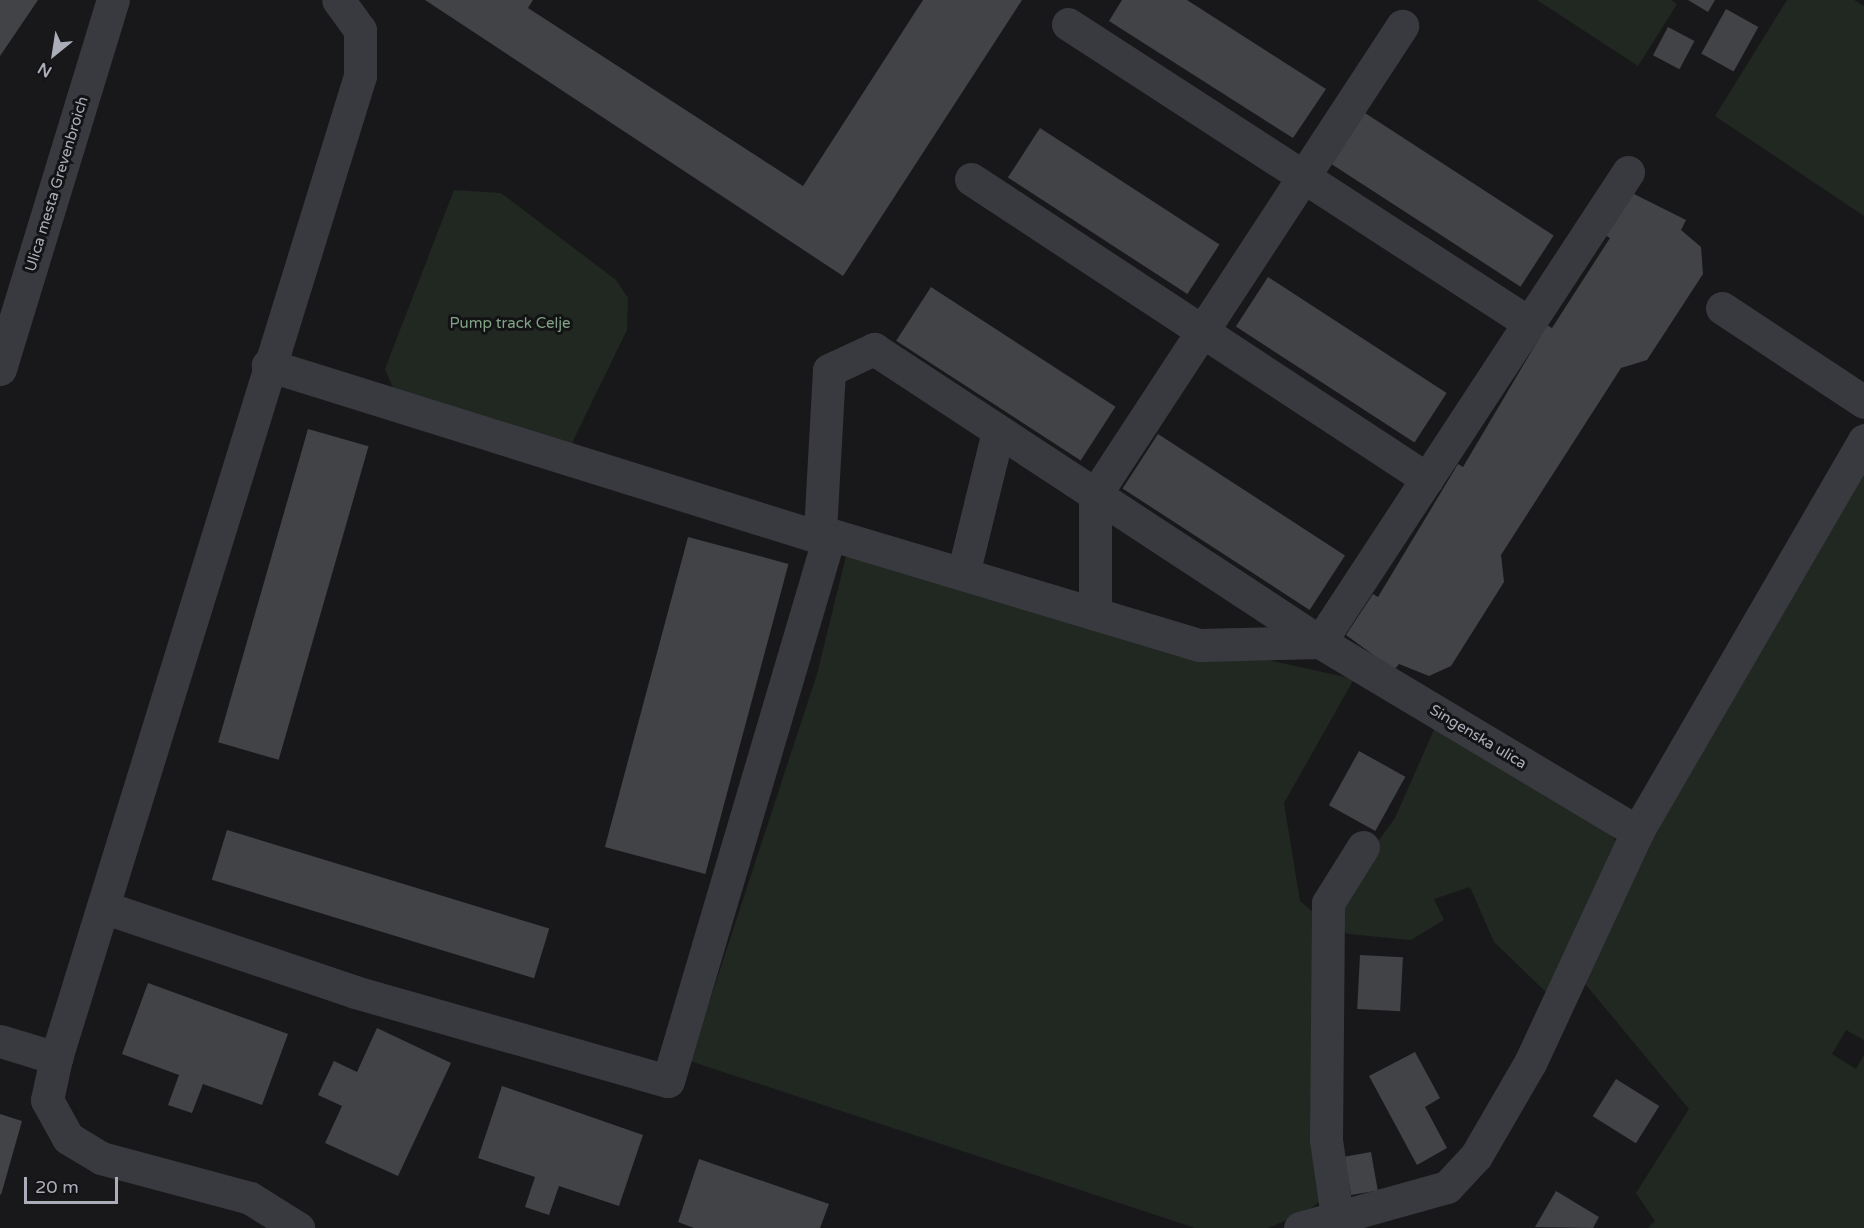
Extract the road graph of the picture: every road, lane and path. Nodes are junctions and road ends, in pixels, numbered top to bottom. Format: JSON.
{"nodes":[{"id":1,"x":113,"y":0,"type":"edge"},
{"id":2,"x":338,"y":0,"type":"edge"},
{"id":3,"x":1068,"y":24,"type":"dead end"},
{"id":4,"x":1402,"y":26,"type":"dead end"},
{"id":5,"x":1628,"y":172,"type":"dead end"},
{"id":6,"x":1301,"y":176,"type":"junction"},
{"id":7,"x":971,"y":179,"type":"dead end"},
{"id":8,"x":1722,"y":308,"type":"dead end"},
{"id":9,"x":1529,"y":323,"type":"junction"},
{"id":10,"x":1200,"y":331,"type":"junction"},
{"id":11,"x":268,"y":365,"type":"junction"},
{"id":12,"x":0,"y":369,"type":"edge"},
{"id":13,"x":1864,"y":402,"type":"edge"},
{"id":14,"x":998,"y":431,"type":"junction"},
{"id":15,"x":1864,"y":440,"type":"edge"},
{"id":16,"x":1427,"y":479,"type":"junction"},
{"id":17,"x":1095,"y":495,"type":"junction"},
{"id":18,"x":963,"y":574,"type":"junction"},
{"id":19,"x":1095,"y":614,"type":"junction"},
{"id":20,"x":1320,"y":642,"type":"junction"},
{"id":21,"x":1637,"y":832,"type":"junction"},
{"id":22,"x":1363,"y":847,"type":"dead end"},
{"id":23,"x":103,"y":908,"type":"junction"},
{"id":24,"x":0,"y":1041,"type":"edge"},
{"id":25,"x":56,"y":1058,"type":"junction"},
{"id":26,"x":1337,"y":1216,"type":"junction"},
{"id":27,"x":1377,"y":1218,"type":"edge"},
{"id":28,"x":298,"y":1228,"type":"edge"},
{"id":29,"x":1300,"y":1228,"type":"edge"}],
"edges":[{"from":1,"to":12,"type":"street","name":"Ulica mesta Grevenbroich"},
{"from":2,"to":11,"type":"street"},
{"from":3,"to":6,"type":"street"},
{"from":4,"to":6,"type":"street"},
{"from":5,"to":9,"type":"street"},
{"from":6,"to":9,"type":"street"},
{"from":6,"to":10,"type":"street"},
{"from":7,"to":10,"type":"street"},
{"from":8,"to":13,"type":"street"},
{"from":9,"to":16,"type":"street"},
{"from":10,"to":16,"type":"street"},
{"from":10,"to":17,"type":"street"},
{"from":11,"to":23,"type":"street"},
{"from":11,"to":23,"type":"street"},
{"from":14,"to":17,"type":"street","name":"Singenska ulica"},
{"from":14,"to":18,"type":"street"},
{"from":14,"to":18,"type":"street","name":"Singenska ulica"},
{"from":15,"to":21,"type":"street"},
{"from":16,"to":20,"type":"street"},
{"from":17,"to":19,"type":"street"},
{"from":17,"to":20,"type":"street","name":"Singenska ulica"},
{"from":18,"to":19,"type":"street"},
{"from":19,"to":20,"type":"street"},
{"from":20,"to":21,"type":"street","name":"Singenska ulica"},
{"from":21,"to":27,"type":"street"},
{"from":22,"to":26,"type":"street"},
{"from":23,"to":25,"type":"street"},
{"from":24,"to":25,"type":"street"},
{"from":25,"to":28,"type":"street"},
{"from":26,"to":27,"type":"street"},
{"from":26,"to":29,"type":"street"}]}
